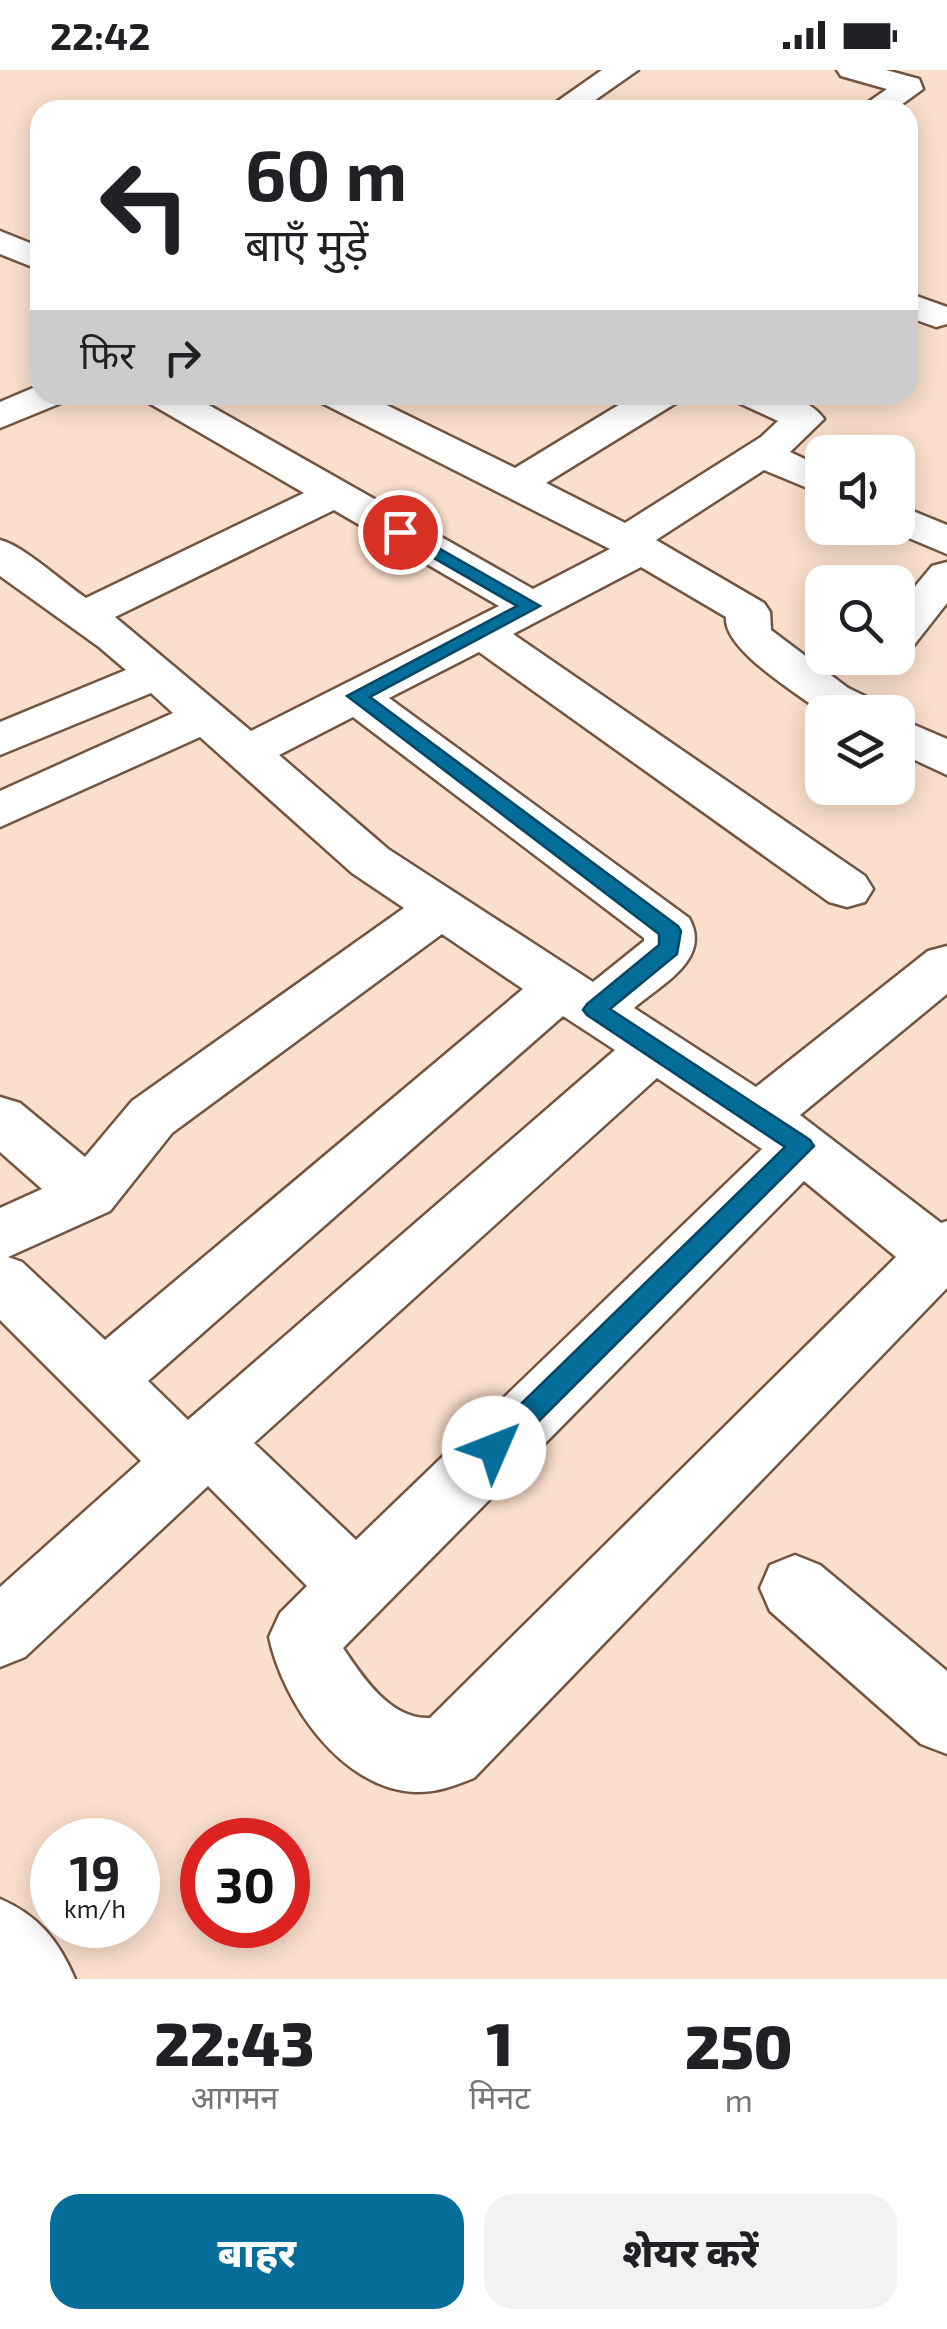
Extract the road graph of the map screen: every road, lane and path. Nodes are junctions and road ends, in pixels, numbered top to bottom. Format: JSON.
{"nodes":[{"id":1,"x":624,"y":70,"type":"edge"},
{"id":2,"x":852,"y":70,"type":"edge"},
{"id":3,"x":576,"y":100,"type":"edge"},
{"id":4,"x":889,"y":100,"type":"edge"},
{"id":5,"x":30,"y":403,"type":"edge"},
{"id":6,"x":179,"y":405,"type":"edge"},
{"id":7,"x":356,"y":405,"type":"edge"},
{"id":8,"x":646,"y":405,"type":"edge"},
{"id":9,"x":773,"y":405,"type":"edge"},
{"id":10,"x":0,"y":416,"type":"edge"},
{"id":11,"x":762,"y":454,"type":"junction"},
{"id":12,"x":805,"y":474,"type":"edge"},
{"id":13,"x":516,"y":484,"type":"junction"},
{"id":14,"x":335,"y":494,"type":"junction"},
{"id":15,"x":915,"y":526,"type":"edge"},
{"id":16,"x":947,"y":541,"type":"edge"},
{"id":17,"x":634,"y":546,"type":"junction"},
{"id":18,"x":10,"y":575,"type":"edge"},
{"id":19,"x":947,"y":575,"type":"edge"},
{"id":20,"x":531,"y":606,"type":"junction"},
{"id":21,"x":915,"y":614,"type":"edge"},
{"id":22,"x":83,"y":616,"type":"junction"},
{"id":23,"x":481,"y":632,"type":"junction"},
{"id":24,"x":157,"y":674,"type":"junction"},
{"id":25,"x":828,"y":695,"type":"edge"},
{"id":26,"x":356,"y":696,"type":"junction"},
{"id":27,"x":208,"y":716,"type":"junction"},
{"id":28,"x":0,"y":740,"type":"edge"},
{"id":29,"x":915,"y":742,"type":"edge"},
{"id":30,"x":248,"y":752,"type":"junction"},
{"id":31,"x":947,"y":759,"type":"edge"},
{"id":32,"x":0,"y":811,"type":"edge"},
{"id":33,"x":848,"y":889,"type":"dead end"},
{"id":34,"x":441,"y":908,"type":"junction"},
{"id":35,"x":947,"y":966,"type":"edge"},
{"id":36,"x":578,"y":998,"type":"junction"},
{"id":37,"x":653,"y":1048,"type":"junction"},
{"id":38,"x":0,"y":1119,"type":"edge"},
{"id":39,"x":780,"y":1132,"type":"junction"},
{"id":40,"x":90,"y":1194,"type":"junction"},
{"id":41,"x":0,"y":1236,"type":"edge"},
{"id":42,"x":943,"y":1255,"type":"edge"},
{"id":43,"x":0,"y":1280,"type":"edge"},
{"id":44,"x":104,"y":1380,"type":"junction"},
{"id":45,"x":198,"y":1452,"type":"junction"},
{"id":46,"x":354,"y":1584,"type":"junction"},
{"id":47,"x":795,"y":1588,"type":"dead end"},
{"id":48,"x":0,"y":1634,"type":"edge"},
{"id":49,"x":947,"y":1718,"type":"edge"},
{"id":50,"x":0,"y":1939,"type":"edge"},
{"id":51,"x":35,"y":1979,"type":"edge"}],
"edges":[{"from":1,"to":3,"type":"street"},
{"from":2,"to":4,"type":"street"},
{"from":5,"to":10,"type":"street"},
{"from":6,"to":14,"type":"street"},
{"from":7,"to":13,"type":"street"},
{"from":8,"to":13,"type":"street"},
{"from":9,"to":11,"type":"street"},
{"from":11,"to":12,"type":"street"},
{"from":11,"to":17,"type":"street"},
{"from":13,"to":17,"type":"street"},
{"from":14,"to":20,"type":"street"},
{"from":14,"to":22,"type":"street"},
{"from":15,"to":16,"type":"street"},
{"from":17,"to":20,"type":"street"},
{"from":17,"to":25,"type":"street"},
{"from":18,"to":22,"type":"street"},
{"from":19,"to":21,"type":"street"},
{"from":20,"to":23,"type":"street"},
{"from":22,"to":24,"type":"street"},
{"from":23,"to":26,"type":"street"},
{"from":23,"to":33,"type":"street"},
{"from":24,"to":27,"type":"street"},
{"from":24,"to":28,"type":"street"},
{"from":26,"to":30,"type":"street"},
{"from":26,"to":36,"type":"street"},
{"from":27,"to":30,"type":"street"},
{"from":27,"to":32,"type":"street"},
{"from":29,"to":31,"type":"street"},
{"from":30,"to":34,"type":"street"},
{"from":34,"to":36,"type":"street"},
{"from":34,"to":40,"type":"street"},
{"from":35,"to":39,"type":"street"},
{"from":36,"to":37,"type":"street"},
{"from":36,"to":44,"type":"street"},
{"from":37,"to":39,"type":"street"},
{"from":37,"to":45,"type":"street"},
{"from":38,"to":40,"type":"street"},
{"from":39,"to":42,"type":"street"},
{"from":39,"to":46,"type":"street"},
{"from":40,"to":41,"type":"street"},
{"from":42,"to":46,"type":"street"},
{"from":43,"to":44,"type":"street"},
{"from":44,"to":45,"type":"street"},
{"from":45,"to":46,"type":"street"},
{"from":45,"to":48,"type":"street"},
{"from":47,"to":49,"type":"street"},
{"from":50,"to":51,"type":"street"}]}
